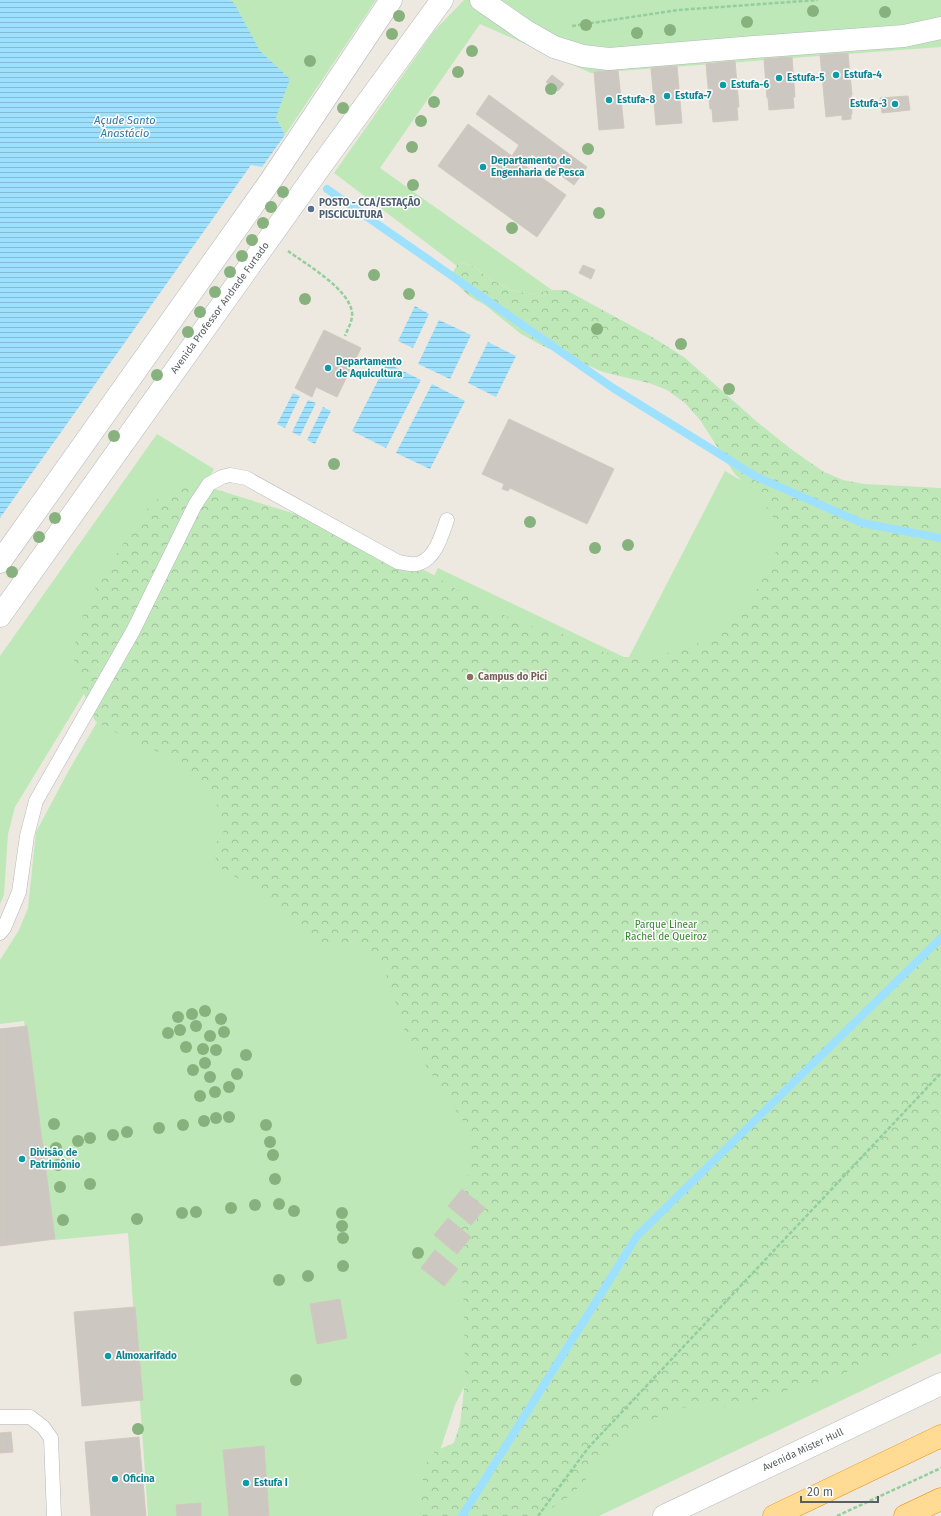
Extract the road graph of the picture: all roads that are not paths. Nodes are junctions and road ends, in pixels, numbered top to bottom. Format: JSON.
{"nodes":[{"id":1,"x":391,"y":0,"type":"edge"},
{"id":2,"x":442,"y":0,"type":"edge"},
{"id":3,"x":481,"y":0,"type":"edge"},
{"id":4,"x":941,"y":28,"type":"edge"},
{"id":5,"x":447,"y":520,"type":"dead end"},
{"id":6,"x":0,"y":562,"type":"edge"},
{"id":7,"x":0,"y":616,"type":"edge"},
{"id":8,"x":0,"y":933,"type":"edge"},
{"id":9,"x":941,"y":1384,"type":"edge"},
{"id":10,"x":0,"y":1417,"type":"edge"},
{"id":11,"x":941,"y":1436,"type":"edge"},
{"id":12,"x":941,"y":1498,"type":"edge"},
{"id":13,"x":54,"y":1516,"type":"edge"},
{"id":14,"x":664,"y":1516,"type":"edge"},
{"id":15,"x":774,"y":1516,"type":"edge"},
{"id":16,"x":905,"y":1516,"type":"edge"}],
"edges":[{"from":1,"to":6,"type":"street"},
{"from":2,"to":7,"type":"street","name":"Avenida Professor Andrade Furtado"},
{"from":3,"to":4,"type":"street"},
{"from":5,"to":8,"type":"lane"},
{"from":9,"to":14,"type":"street","name":"Avenida Mister Hull"},
{"from":10,"to":13,"type":"lane"},
{"from":11,"to":15,"type":"highway"},
{"from":12,"to":16,"type":"highway"}]}
